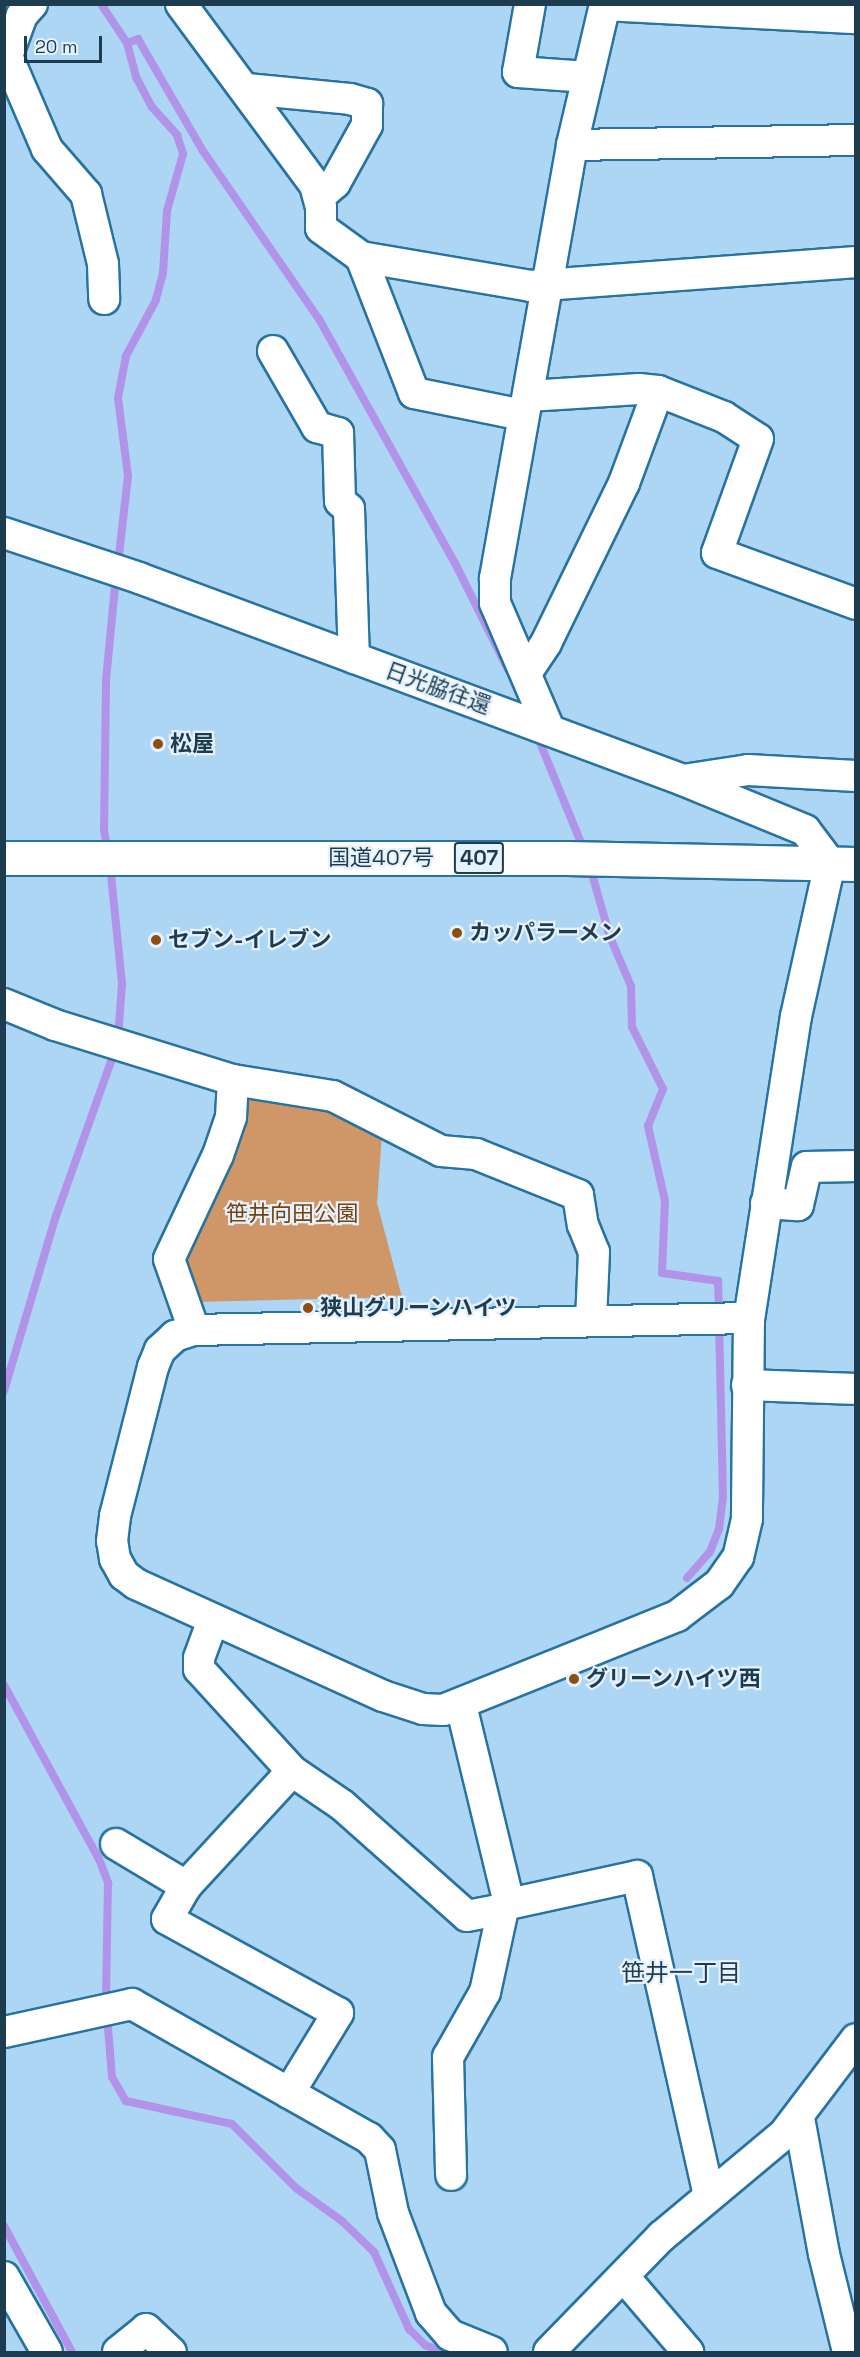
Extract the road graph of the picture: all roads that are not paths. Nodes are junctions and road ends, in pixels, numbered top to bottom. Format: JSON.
{"nodes":[{"id":1,"x":32,"y":4,"type":"edge"},
{"id":2,"x":181,"y":4,"type":"edge"},
{"id":3,"x":530,"y":4,"type":"edge"},
{"id":4,"x":605,"y":5,"type":"edge"},
{"id":5,"x":803,"y":10,"type":"edge"},
{"id":6,"x":855,"y":18,"type":"edge"},
{"id":7,"x":6,"y":56,"type":"edge"},
{"id":8,"x":588,"y":77,"type":"junction"},
{"id":9,"x":247,"y":89,"type":"junction"},
{"id":10,"x":855,"y":140,"type":"edge"},
{"id":11,"x":572,"y":145,"type":"junction"},
{"id":12,"x":319,"y":197,"type":"junction"},
{"id":13,"x":361,"y":257,"type":"junction"},
{"id":14,"x":855,"y":262,"type":"edge"},
{"id":15,"x":546,"y":285,"type":"junction"},
{"id":16,"x":104,"y":299,"type":"dead end"},
{"id":17,"x":273,"y":351,"type":"dead end"},
{"id":18,"x":658,"y":391,"type":"junction"},
{"id":19,"x":526,"y":405,"type":"junction"},
{"id":20,"x":4,"y":533,"type":"edge"},
{"id":21,"x":855,"y":604,"type":"edge"},
{"id":22,"x":354,"y":658,"type":"junction"},
{"id":23,"x":526,"y":672,"type":"junction"},
{"id":24,"x":548,"y":729,"type":"junction"},
{"id":25,"x":855,"y":776,"type":"edge"},
{"id":26,"x":683,"y":780,"type":"junction"},
{"id":27,"x":4,"y":858,"type":"edge"},
{"id":28,"x":842,"y":864,"type":"edge"},
{"id":29,"x":4,"y":1004,"type":"edge"},
{"id":30,"x":233,"y":1080,"type":"junction"},
{"id":31,"x":855,"y":1166,"type":"edge"},
{"id":32,"x":766,"y":1203,"type":"junction"},
{"id":33,"x":749,"y":1318,"type":"junction"},
{"id":34,"x":591,"y":1321,"type":"junction"},
{"id":35,"x":194,"y":1330,"type":"junction"},
{"id":36,"x":747,"y":1384,"type":"junction"},
{"id":37,"x":855,"y":1389,"type":"edge"},
{"id":38,"x":213,"y":1620,"type":"junction"},
{"id":39,"x":461,"y":1705,"type":"junction"},
{"id":40,"x":292,"y":1771,"type":"junction"},
{"id":41,"x":116,"y":1844,"type":"dead end"},
{"id":42,"x":186,"y":1886,"type":"junction"},
{"id":43,"x":506,"y":1906,"type":"junction"},
{"id":44,"x":4,"y":2032,"type":"edge"},
{"id":45,"x":855,"y":2039,"type":"edge"},
{"id":46,"x":289,"y":2093,"type":"junction"},
{"id":47,"x":799,"y":2118,"type":"junction"},
{"id":48,"x":451,"y":2175,"type":"dead end"},
{"id":49,"x":709,"y":2194,"type":"junction"},
{"id":50,"x":4,"y":2277,"type":"edge"},
{"id":51,"x":624,"y":2277,"type":"junction"},
{"id":52,"x":47,"y":2352,"type":"edge"},
{"id":53,"x":118,"y":2352,"type":"edge"},
{"id":54,"x":171,"y":2352,"type":"edge"},
{"id":55,"x":492,"y":2352,"type":"edge"},
{"id":56,"x":549,"y":2352,"type":"edge"},
{"id":57,"x":688,"y":2352,"type":"edge"},
{"id":58,"x":848,"y":2352,"type":"edge"}],
"edges":[{"from":1,"to":7,"type":"street"},
{"from":2,"to":9,"type":"street"},
{"from":3,"to":8,"type":"street"},
{"from":4,"to":5,"type":"street"},
{"from":4,"to":8,"type":"street"},
{"from":5,"to":6,"type":"street"},
{"from":7,"to":16,"type":"street"},
{"from":8,"to":11,"type":"street"},
{"from":9,"to":12,"type":"street"},
{"from":9,"to":12,"type":"street"},
{"from":10,"to":11,"type":"street"},
{"from":11,"to":15,"type":"street"},
{"from":12,"to":13,"type":"street"},
{"from":13,"to":15,"type":"street"},
{"from":13,"to":19,"type":"street"},
{"from":14,"to":15,"type":"street"},
{"from":15,"to":19,"type":"street"},
{"from":17,"to":22,"type":"street"},
{"from":18,"to":19,"type":"street"},
{"from":18,"to":21,"type":"street"},
{"from":18,"to":23,"type":"street"},
{"from":19,"to":23,"type":"street"},
{"from":20,"to":22,"type":"street","name":"日光脇往還"},
{"from":22,"to":24,"type":"street","name":"日光脇往還"},
{"from":23,"to":24,"type":"street"},
{"from":24,"to":26,"type":"street","name":"日光脇往還"},
{"from":25,"to":26,"type":"street"},
{"from":26,"to":28,"type":"street","name":"日光脇往還"},
{"from":27,"to":28,"type":"highway","name":"国道407号","number":"407"},
{"from":28,"to":32,"type":"street"},
{"from":29,"to":30,"type":"street"},
{"from":30,"to":34,"type":"street"},
{"from":30,"to":35,"type":"street"},
{"from":31,"to":32,"type":"street"},
{"from":32,"to":33,"type":"street"},
{"from":33,"to":34,"type":"street"},
{"from":33,"to":36,"type":"street"},
{"from":34,"to":35,"type":"street"},
{"from":35,"to":38,"type":"street"},
{"from":36,"to":37,"type":"street"},
{"from":36,"to":39,"type":"street"},
{"from":38,"to":39,"type":"street"},
{"from":38,"to":40,"type":"street"},
{"from":39,"to":43,"type":"street"},
{"from":40,"to":42,"type":"street"},
{"from":40,"to":43,"type":"street"},
{"from":41,"to":42,"type":"street"},
{"from":42,"to":46,"type":"street"},
{"from":43,"to":48,"type":"street"},
{"from":43,"to":49,"type":"street"},
{"from":44,"to":46,"type":"street"},
{"from":45,"to":47,"type":"street"},
{"from":46,"to":55,"type":"street"},
{"from":47,"to":49,"type":"street"},
{"from":47,"to":58,"type":"street"},
{"from":49,"to":51,"type":"street"},
{"from":50,"to":52,"type":"street"},
{"from":51,"to":56,"type":"street"},
{"from":51,"to":57,"type":"street"},
{"from":53,"to":54,"type":"street"}]}
